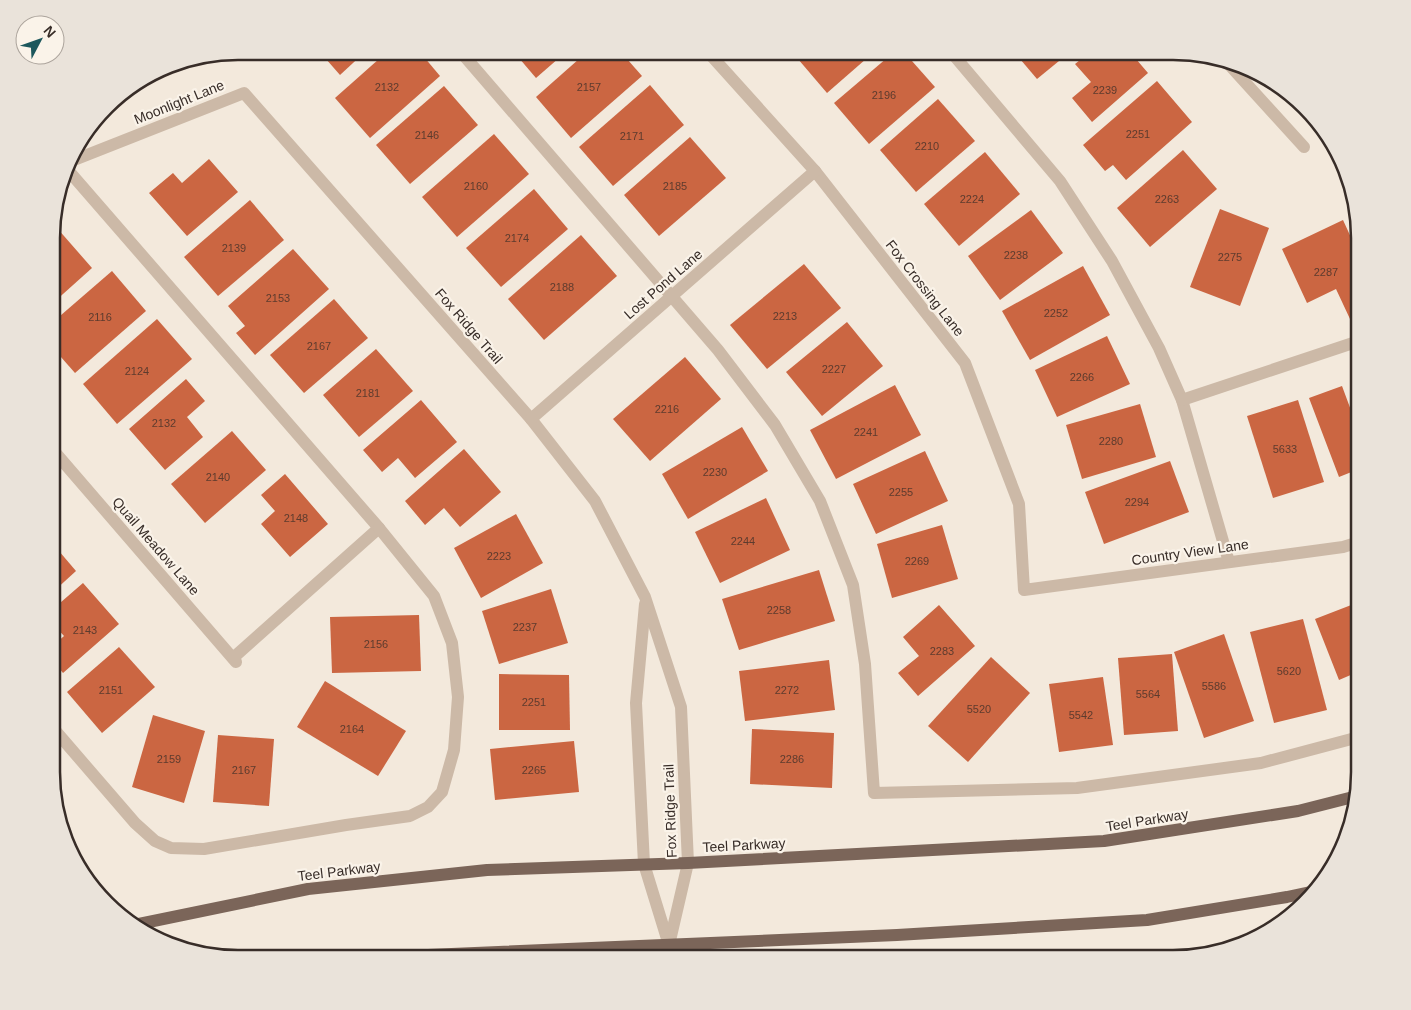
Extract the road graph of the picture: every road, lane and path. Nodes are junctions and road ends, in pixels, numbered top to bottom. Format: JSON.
{"nodes":[{"id":1,"x":468,"y":60,"type":"edge"},
{"id":2,"x":714,"y":60,"type":"edge"},
{"id":3,"x":958,"y":60,"type":"edge"},
{"id":4,"x":1234,"y":71,"type":"edge"},
{"id":5,"x":244,"y":93,"type":"joint"},
{"id":6,"x":1304,"y":147,"type":"dead end"},
{"id":7,"x":78,"y":158,"type":"edge"},
{"id":8,"x":815,"y":171,"type":"junction"},
{"id":9,"x":72,"y":174,"type":"edge"},
{"id":10,"x":671,"y":297,"type":"junction"},
{"id":11,"x":1351,"y":344,"type":"edge"},
{"id":12,"x":1182,"y":400,"type":"junction"},
{"id":13,"x":531,"y":419,"type":"junction"},
{"id":14,"x":60,"y":458,"type":"edge"},
{"id":15,"x":379,"y":528,"type":"junction"},
{"id":16,"x":1351,"y":544,"type":"edge"},
{"id":17,"x":1229,"y":562,"type":"junction"},
{"id":18,"x":1024,"y":590,"type":"joint"},
{"id":19,"x":645,"y":597,"type":"junction"},
{"id":20,"x":60,"y":736,"type":"edge"},
{"id":21,"x":1351,"y":739,"type":"edge"},
{"id":22,"x":1349,"y":798,"type":"edge"},
{"id":23,"x":688,"y":863,"type":"junction"},
{"id":24,"x":644,"y":864,"type":"junction"},
{"id":25,"x":1303,"y":894,"type":"edge"},
{"id":26,"x":145,"y":924,"type":"edge"},
{"id":27,"x":669,"y":945,"type":"junction"},
{"id":28,"x":548,"y":950,"type":"edge"}],
"edges":[{"from":1,"to":10,"type":"street"},
{"from":2,"to":8,"type":"street","name":"Fox Crossing Lane"},
{"from":3,"to":12,"type":"street"},
{"from":4,"to":6,"type":"street"},
{"from":5,"to":7,"type":"street","name":"Moonlight Lane"},
{"from":5,"to":13,"type":"street","name":"Fox Ridge Trail"},
{"from":8,"to":10,"type":"street","name":"Lost Pond Lane"},
{"from":8,"to":18,"type":"street","name":"Fox Crossing Lane"},
{"from":9,"to":15,"type":"street"},
{"from":10,"to":13,"type":"street","name":"Lost Pond Lane"},
{"from":10,"to":21,"type":"street"},
{"from":11,"to":12,"type":"street"},
{"from":12,"to":17,"type":"street"},
{"from":13,"to":19,"type":"street","name":"Fox Ridge Trail"},
{"from":14,"to":15,"type":"street","name":"Quail Meadow Lane"},
{"from":15,"to":20,"type":"street"},
{"from":16,"to":17,"type":"street","name":"Country View Lane"},
{"from":17,"to":18,"type":"street","name":"Country View Lane"},
{"from":19,"to":23,"type":"street","name":"Fox Ridge Trail"},
{"from":19,"to":24,"type":"street","name":"Fox Ridge Trail"},
{"from":22,"to":23,"type":"main road","name":"Teel Parkway"},
{"from":23,"to":24,"type":"main road","name":"Teel Parkway"},
{"from":23,"to":27,"type":"street","name":"Fox Ridge Trail"},
{"from":24,"to":26,"type":"main road","name":"Teel Parkway"},
{"from":24,"to":27,"type":"street","name":"Fox Ridge Trail"},
{"from":25,"to":27,"type":"main road"},
{"from":27,"to":28,"type":"main road"}]}
